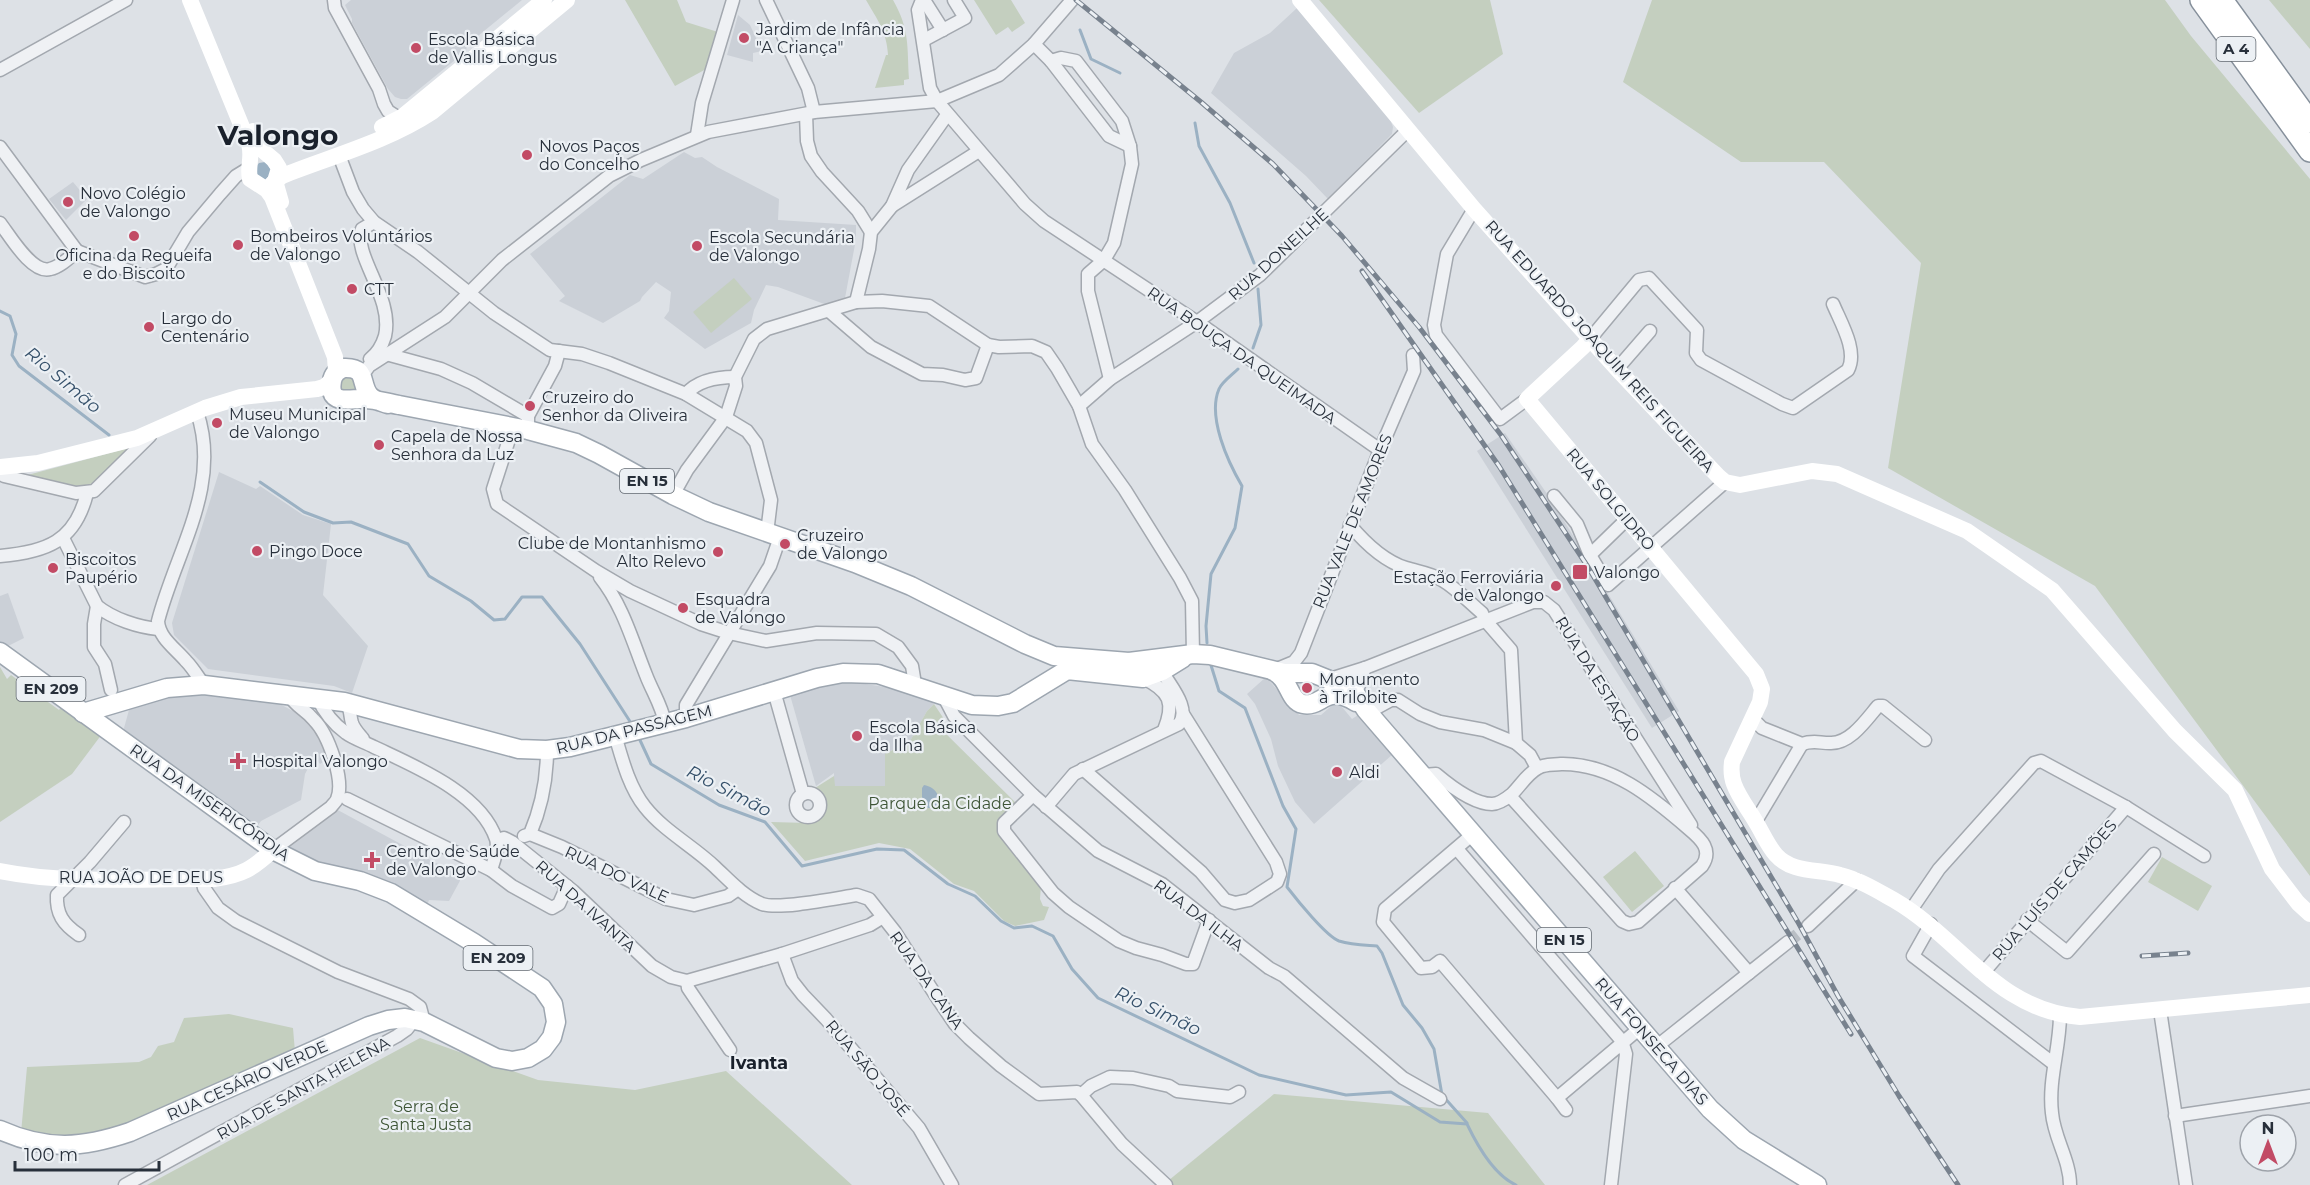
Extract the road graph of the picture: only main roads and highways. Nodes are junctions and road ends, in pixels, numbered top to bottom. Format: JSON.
{"nodes":[{"id":1,"x":190,"y":0,"type":"edge"},
{"id":2,"x":200,"y":0,"type":"edge"},
{"id":3,"x":544,"y":0,"type":"edge"},
{"id":4,"x":567,"y":0,"type":"edge"},
{"id":5,"x":1300,"y":0,"type":"edge"},
{"id":6,"x":2201,"y":0,"type":"edge"},
{"id":7,"x":2222,"y":0,"type":"edge"},
{"id":8,"x":530,"y":21,"type":"junction"},
{"id":9,"x":2310,"y":122,"type":"edge"},
{"id":10,"x":402,"y":123,"type":"junction"},
{"id":11,"x":2310,"y":151,"type":"edge"},
{"id":12,"x":272,"y":158,"type":"junction"},
{"id":13,"x":250,"y":166,"type":"junction"},
{"id":14,"x":269,"y":184,"type":"junction"},
{"id":15,"x":1590,"y":339,"type":"junction"},
{"id":16,"x":350,"y":380,"type":"junction"},
{"id":17,"x":0,"y":467,"type":"edge"},
{"id":18,"x":0,"y":652,"type":"edge"},
{"id":19,"x":1193,"y":654,"type":"junction"},
{"id":20,"x":1069,"y":662,"type":"junction"},
{"id":21,"x":1129,"y":662,"type":"junction"},
{"id":22,"x":1162,"y":671,"type":"junction"},
{"id":23,"x":115,"y":696,"type":"junction"},
{"id":24,"x":83,"y":712,"type":"junction"},
{"id":25,"x":103,"y":726,"type":"junction"},
{"id":26,"x":273,"y":850,"type":"junction"},
{"id":27,"x":0,"y":872,"type":"edge"},
{"id":28,"x":2310,"y":914,"type":"edge"},
{"id":29,"x":2308,"y":995,"type":"edge"},
{"id":30,"x":419,"y":1021,"type":"joint"},
{"id":31,"x":0,"y":1130,"type":"edge"},
{"id":32,"x":1814,"y":1184,"type":"edge"}],
"edges":[{"from":1,"to":13,"type":"main road"},
{"from":2,"to":12,"type":"main road"},
{"from":3,"to":8,"type":"main road"},
{"from":4,"to":8,"type":"main road"},
{"from":5,"to":15,"type":"main road","name":"RUA EDUARDO JOAQUIM REIS FIGUEIRA"},
{"from":6,"to":11,"type":"highway","number":"A 4"},
{"from":7,"to":9,"type":"highway","number":"A 4"},
{"from":8,"to":10,"type":"main road"},
{"from":10,"to":12,"type":"main road"},
{"from":10,"to":14,"type":"main road"},
{"from":12,"to":13,"type":"main road"},
{"from":12,"to":14,"type":"main road"},
{"from":13,"to":14,"type":"main road"},
{"from":14,"to":16,"type":"main road"},
{"from":15,"to":28,"type":"main road","name":"RUA EDUARDO JOAQUIM REIS FIGUEIRA"},
{"from":15,"to":29,"type":"main road","name":"RUA SOLGIDRO"},
{"from":16,"to":17,"type":"main road"},
{"from":16,"to":20,"type":"main road","number":"EN 15"},
{"from":18,"to":24,"type":"main road","name":"RUA DA MISERICÓRDIA","number":"EN 209"},
{"from":19,"to":21,"type":"main road"},
{"from":19,"to":22,"type":"main road"},
{"from":19,"to":32,"type":"main road","name":"RUA FONSECA DIAS","number":"EN 15"},
{"from":20,"to":21,"type":"main road"},
{"from":20,"to":22,"type":"main road"},
{"from":20,"to":23,"type":"main road","name":"RUA DA PASSAGEM"},
{"from":21,"to":22,"type":"main road"},
{"from":23,"to":24,"type":"main road","name":"RUA DA PASSAGEM"},
{"from":23,"to":25,"type":"main road"},
{"from":24,"to":25,"type":"main road","name":"RUA DA MISERICÓRDIA","number":"EN 209"},
{"from":25,"to":26,"type":"main road","name":"RUA DA MISERICÓRDIA","number":"EN 209"},
{"from":26,"to":27,"type":"main road","name":"RUA JOÃO DE DEUS"},
{"from":26,"to":30,"type":"main road","name":"RUA DA MISERICÓRDIA","number":"EN 209"},
{"from":30,"to":31,"type":"main road","name":"RUA CESÁRIO VERDE","number":"EN 209"}]}
